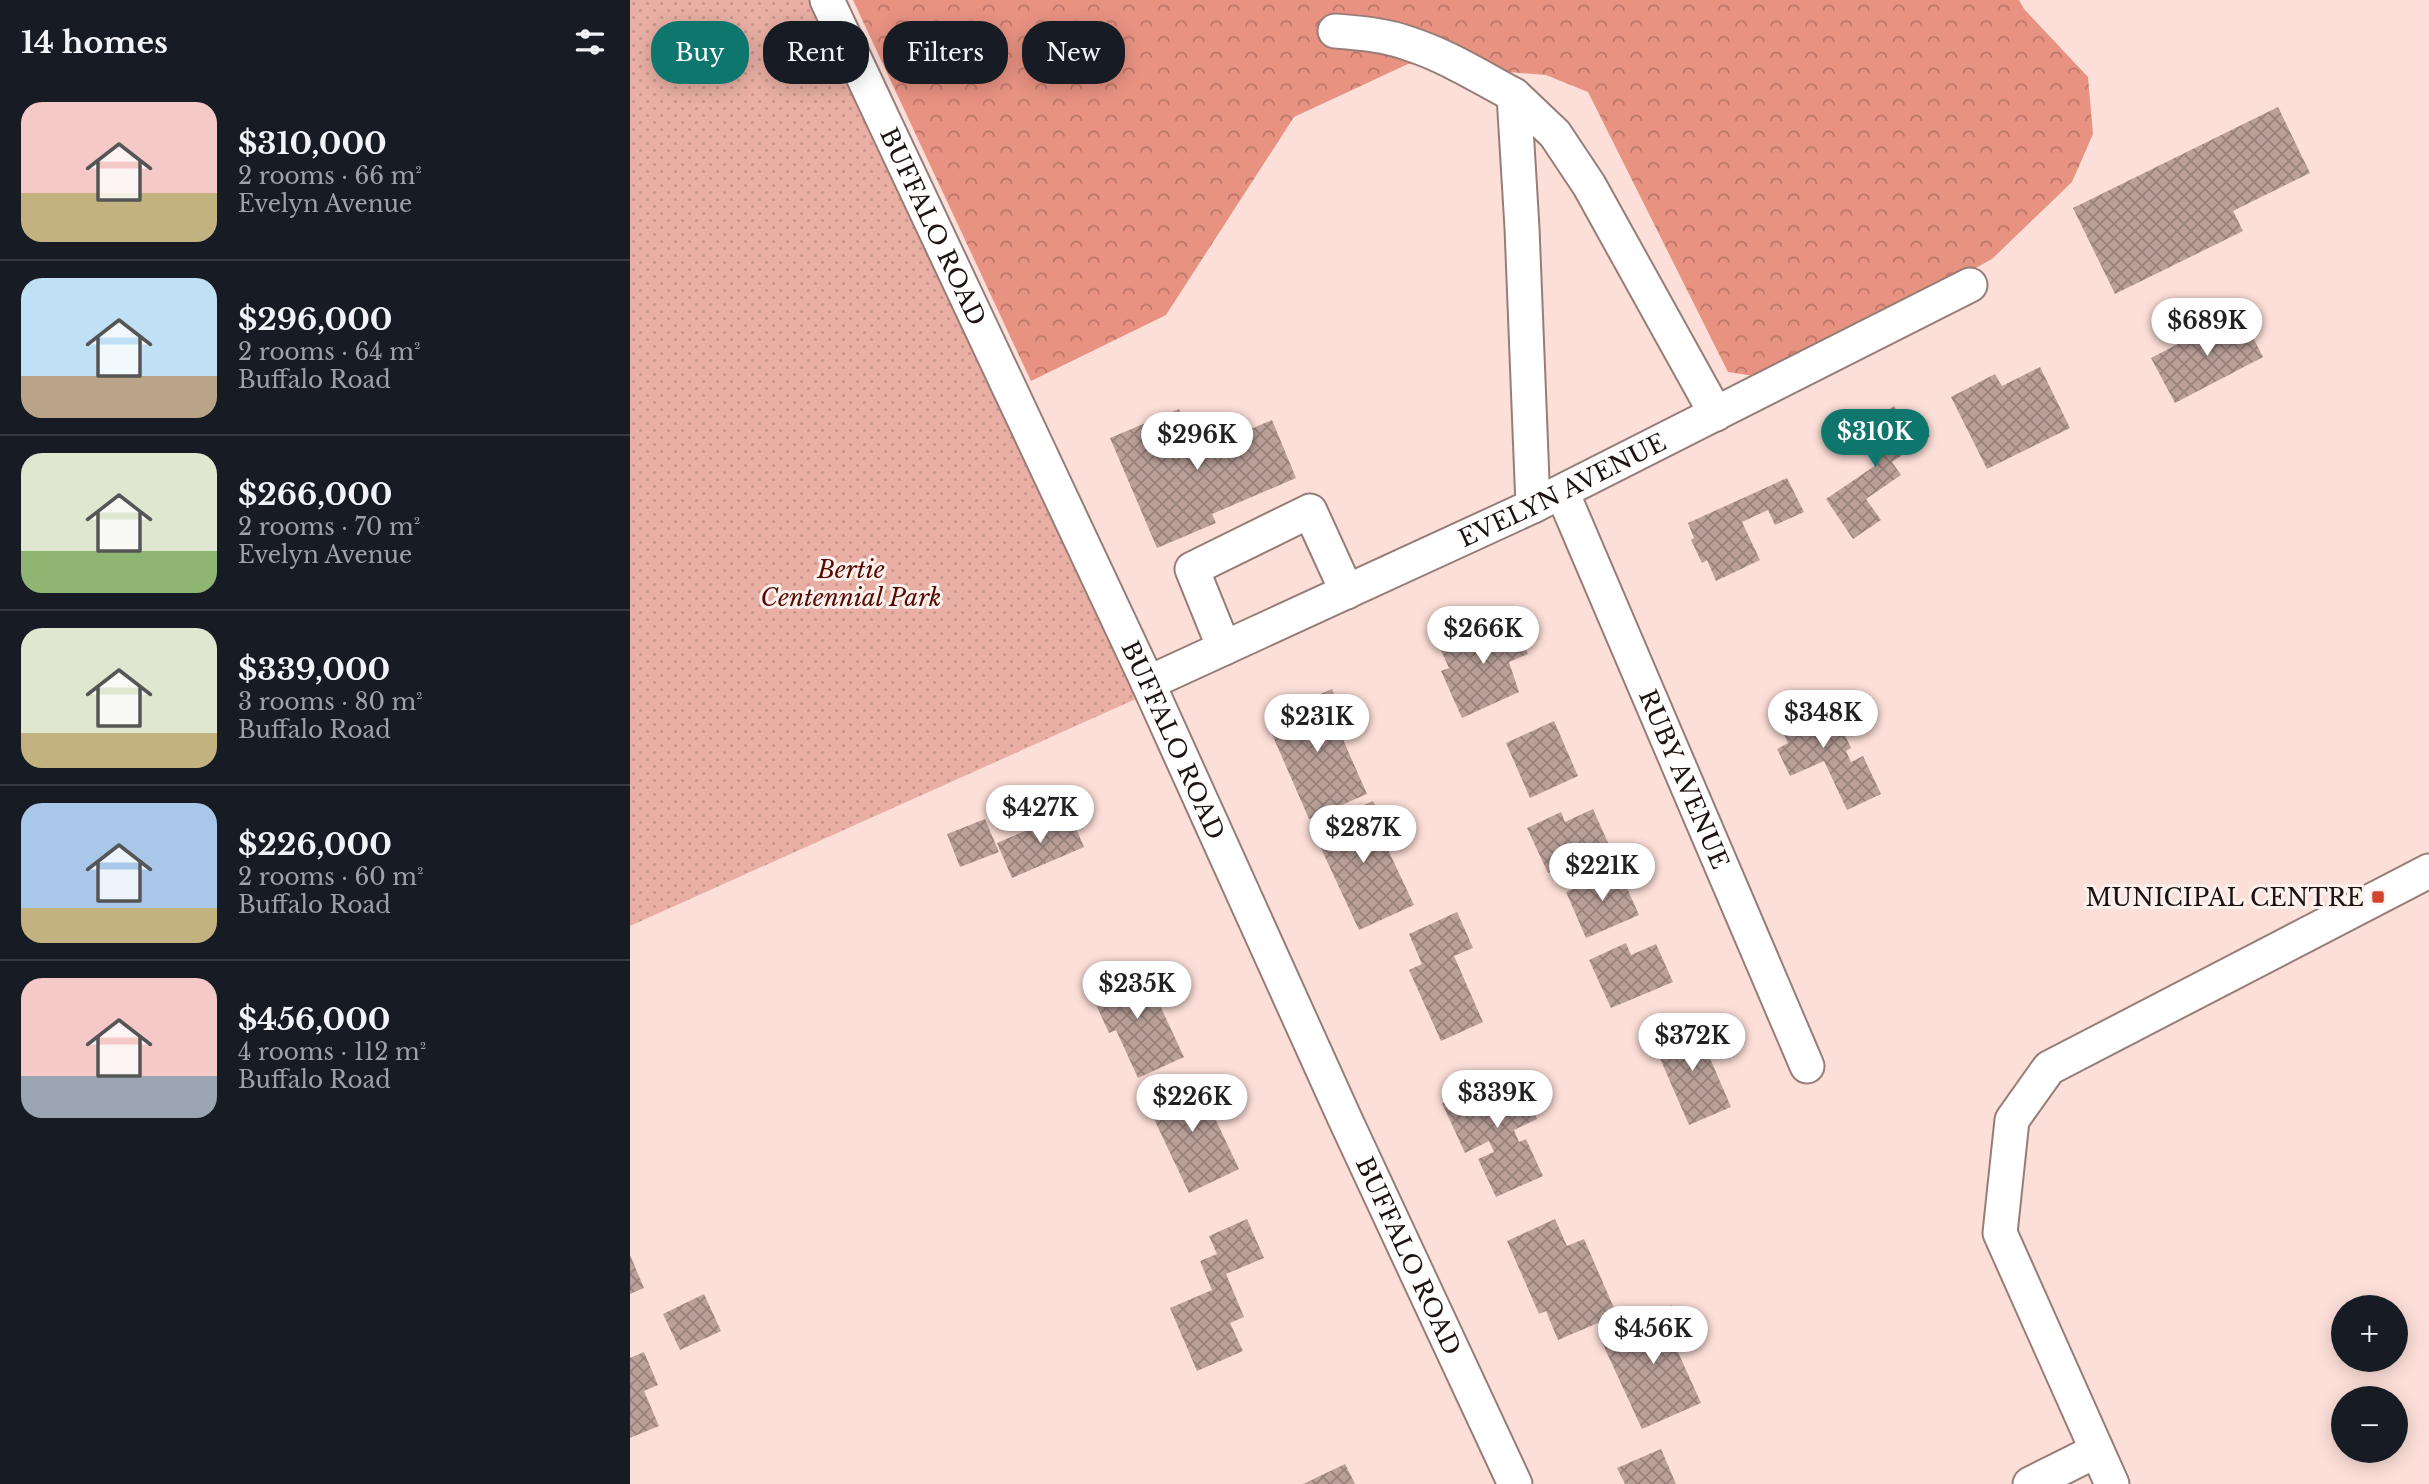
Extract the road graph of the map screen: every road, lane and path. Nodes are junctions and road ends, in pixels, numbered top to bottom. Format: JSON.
{"nodes":[{"id":1,"x":827,"y":0,"type":"edge"},
{"id":2,"x":1335,"y":31,"type":"dead end"},
{"id":3,"x":1514,"y":94,"type":"junction"},
{"id":4,"x":1970,"y":285,"type":"dead end"},
{"id":5,"x":1716,"y":414,"type":"junction"},
{"id":6,"x":1548,"y":499,"type":"junction"},
{"id":7,"x":1347,"y":592,"type":"junction"},
{"id":8,"x":1224,"y":648,"type":"junction"},
{"id":9,"x":1148,"y":683,"type":"junction"},
{"id":10,"x":2429,"y":871,"type":"edge"},
{"id":11,"x":1807,"y":1066,"type":"dead end"},
{"id":12,"x":2096,"y":1451,"type":"junction"},
{"id":13,"x":1514,"y":1484,"type":"edge"},
{"id":14,"x":2030,"y":1484,"type":"edge"},
{"id":15,"x":2112,"y":1484,"type":"edge"}],
"edges":[{"from":1,"to":9,"type":"street","name":"BUFFALO ROAD"},
{"from":2,"to":3,"type":"street"},
{"from":3,"to":5,"type":"street"},
{"from":3,"to":6,"type":"street"},
{"from":4,"to":5,"type":"street","name":"EVELYN AVENUE"},
{"from":5,"to":6,"type":"street","name":"EVELYN AVENUE"},
{"from":6,"to":7,"type":"street","name":"EVELYN AVENUE"},
{"from":6,"to":11,"type":"street","name":"RUBY AVENUE"},
{"from":7,"to":8,"type":"street","name":"EVELYN AVENUE"},
{"from":7,"to":8,"type":"street"},
{"from":8,"to":9,"type":"street","name":"EVELYN AVENUE"},
{"from":9,"to":13,"type":"street","name":"BUFFALO ROAD"},
{"from":10,"to":12,"type":"street"},
{"from":12,"to":14,"type":"street"},
{"from":12,"to":15,"type":"street"}]}
